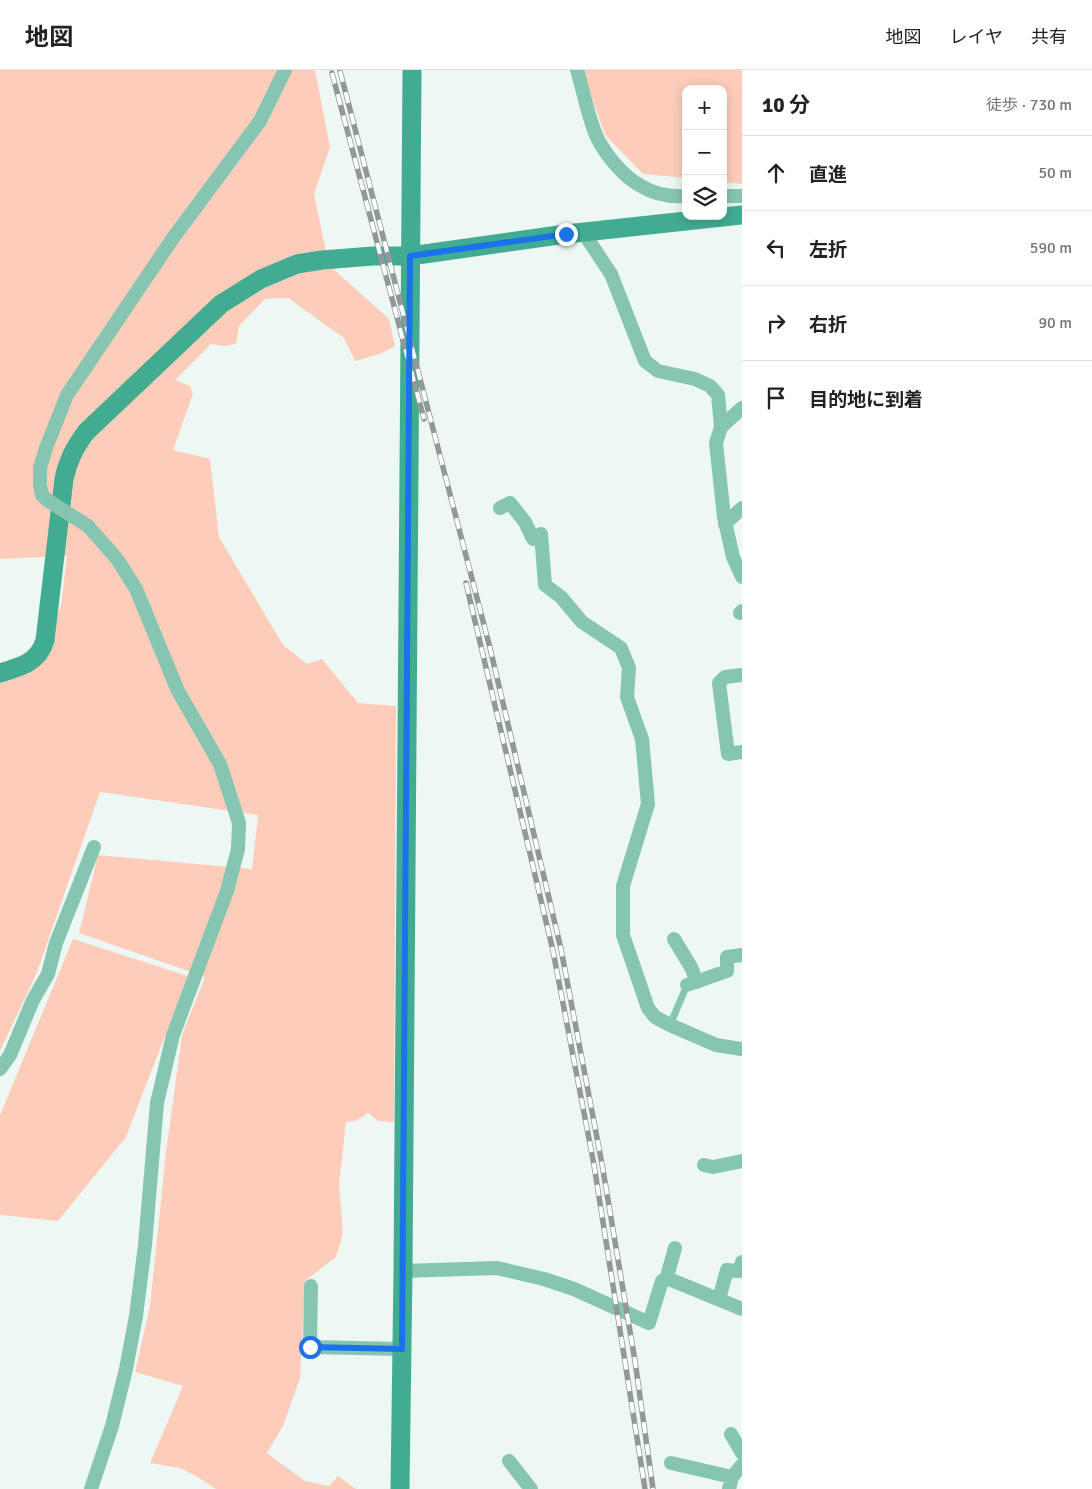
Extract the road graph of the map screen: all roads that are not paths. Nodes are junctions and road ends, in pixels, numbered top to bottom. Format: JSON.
{"nodes":[{"id":1,"x":285,"y":70,"type":"edge"},
{"id":2,"x":412,"y":70,"type":"edge"},
{"id":3,"x":577,"y":70,"type":"edge"},
{"id":4,"x":682,"y":196,"type":"edge"},
{"id":5,"x":727,"y":196,"type":"edge"},
{"id":6,"x":742,"y":196,"type":"edge"},
{"id":7,"x":742,"y":215,"type":"edge"},
{"id":8,"x":583,"y":232,"type":"junction"},
{"id":9,"x":410,"y":256,"type":"junction"},
{"id":10,"x":742,"y":408,"type":"edge"},
{"id":11,"x":721,"y":427,"type":"junction"},
{"id":12,"x":500,"y":508,"type":"dead end"},
{"id":13,"x":742,"y":508,"type":"edge"},
{"id":14,"x":725,"y":524,"type":"junction"},
{"id":15,"x":742,"y":577,"type":"edge"},
{"id":16,"x":0,"y":673,"type":"edge"},
{"id":17,"x":742,"y":675,"type":"edge"},
{"id":18,"x":742,"y":752,"type":"edge"},
{"id":19,"x":94,"y":847,"type":"dead end"},
{"id":20,"x":674,"y":939,"type":"dead end"},
{"id":21,"x":742,"y":955,"type":"edge"},
{"id":22,"x":692,"y":983,"type":"junction"},
{"id":23,"x":670,"y":1025,"type":"junction"},
{"id":24,"x":742,"y":1049,"type":"edge"},
{"id":25,"x":0,"y":1069,"type":"edge"},
{"id":26,"x":742,"y":1161,"type":"edge"},
{"id":27,"x":704,"y":1165,"type":"dead end"},
{"id":28,"x":675,"y":1248,"type":"dead end"},
{"id":29,"x":742,"y":1262,"type":"edge"},
{"id":30,"x":403,"y":1271,"type":"junction"},
{"id":31,"x":666,"y":1280,"type":"junction"},
{"id":32,"x":311,"y":1286,"type":"dead end"},
{"id":33,"x":719,"y":1299,"type":"junction"},
{"id":34,"x":742,"y":1309,"type":"edge"},
{"id":35,"x":402,"y":1349,"type":"junction"},
{"id":36,"x":731,"y":1434,"type":"dead end"},
{"id":37,"x":742,"y":1453,"type":"edge"},
{"id":38,"x":509,"y":1460,"type":"dead end"},
{"id":39,"x":671,"y":1463,"type":"dead end"},
{"id":40,"x":742,"y":1465,"type":"edge"},
{"id":41,"x":730,"y":1483,"type":"edge"},
{"id":42,"x":91,"y":1489,"type":"edge"},
{"id":43,"x":400,"y":1489,"type":"edge"},
{"id":44,"x":531,"y":1489,"type":"edge"}],
"edges":[{"from":1,"to":42,"type":"street","bridge":true},
{"from":2,"to":9,"type":"street"},
{"from":3,"to":4,"type":"street"},
{"from":5,"to":6,"type":"street"},
{"from":7,"to":8,"type":"street"},
{"from":8,"to":9,"type":"street"},
{"from":8,"to":11,"type":"street"},
{"from":9,"to":16,"type":"street"},
{"from":9,"to":30,"type":"street"},
{"from":10,"to":11,"type":"street"},
{"from":11,"to":14,"type":"street"},
{"from":12,"to":23,"type":"street"},
{"from":13,"to":14,"type":"street"},
{"from":14,"to":15,"type":"street"},
{"from":17,"to":18,"type":"street"},
{"from":19,"to":25,"type":"street"},
{"from":20,"to":22,"type":"street"},
{"from":21,"to":22,"type":"street"},
{"from":22,"to":23,"type":"lane"},
{"from":23,"to":24,"type":"street"},
{"from":26,"to":27,"type":"street"},
{"from":28,"to":31,"type":"street"},
{"from":29,"to":33,"type":"street"},
{"from":30,"to":31,"type":"street"},
{"from":30,"to":35,"type":"street"},
{"from":31,"to":33,"type":"street"},
{"from":32,"to":35,"type":"street"},
{"from":33,"to":34,"type":"street"},
{"from":35,"to":43,"type":"street"},
{"from":36,"to":37,"type":"street"},
{"from":38,"to":44,"type":"street"},
{"from":39,"to":41,"type":"street"},
{"from":40,"to":41,"type":"street"}]}
